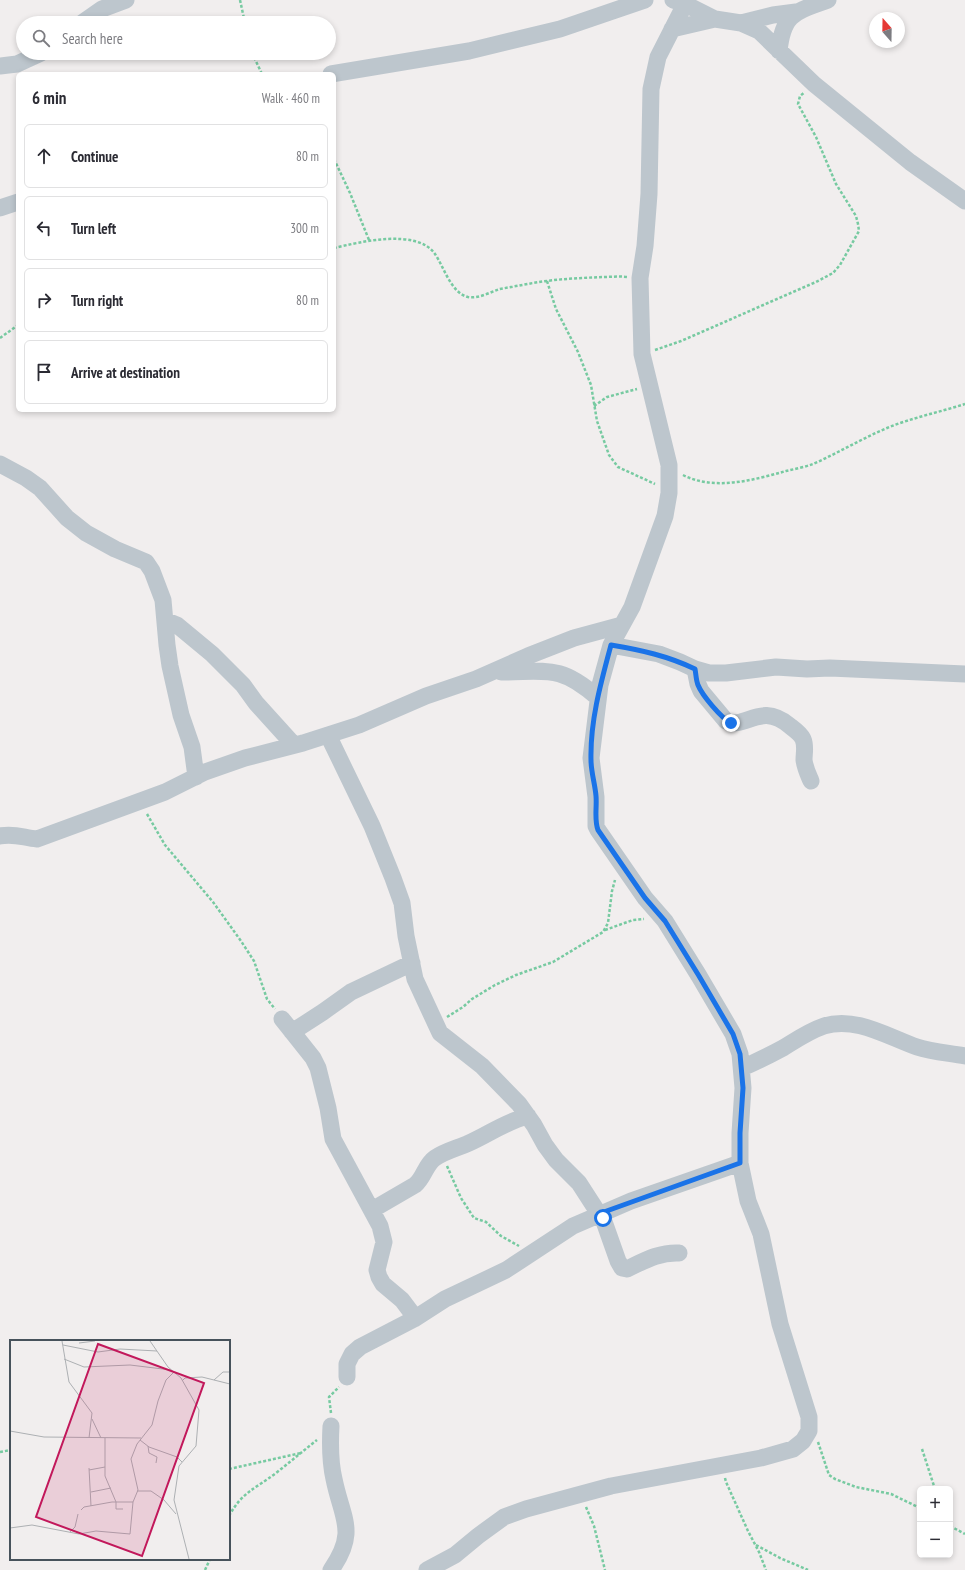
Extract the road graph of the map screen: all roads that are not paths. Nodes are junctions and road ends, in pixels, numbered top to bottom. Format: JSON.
{"nodes":[{"id":1,"x":126,"y":0,"type":"edge"},
{"id":2,"x":645,"y":0,"type":"edge"},
{"id":3,"x":828,"y":0,"type":"edge"},
{"id":4,"x":679,"y":2,"type":"edge"},
{"id":5,"x":796,"y":12,"type":"junction"},
{"id":6,"x":92,"y":16,"type":"edge"},
{"id":7,"x":715,"y":18,"type":"junction"},
{"id":8,"x":742,"y":23,"type":"junction"},
{"id":9,"x":672,"y":29,"type":"junction"},
{"id":10,"x":779,"y":51,"type":"junction"},
{"id":11,"x":26,"y":60,"type":"edge"},
{"id":12,"x":0,"y":66,"type":"edge"},
{"id":13,"x":336,"y":73,"type":"edge"},
{"id":14,"x":965,"y":201,"type":"edge"},
{"id":15,"x":16,"y":203,"type":"edge"},
{"id":16,"x":0,"y":208,"type":"edge"},
{"id":17,"x":0,"y":464,"type":"edge"},
{"id":18,"x":165,"y":620,"type":"junction"},
{"id":19,"x":622,"y":625,"type":"junction"},
{"id":20,"x":611,"y":645,"type":"junction"},
{"id":21,"x":695,"y":669,"type":"junction"},
{"id":22,"x":491,"y":672,"type":"junction"},
{"id":23,"x":965,"y":674,"type":"edge"},
{"id":24,"x":597,"y":697,"type":"junction"},
{"id":25,"x":328,"y":735,"type":"junction"},
{"id":26,"x":294,"y":745,"type":"junction"},
{"id":27,"x":196,"y":777,"type":"junction"},
{"id":28,"x":811,"y":781,"type":"dead end"},
{"id":29,"x":0,"y":836,"type":"edge"},
{"id":30,"x":412,"y":964,"type":"junction"},
{"id":31,"x":965,"y":1056,"type":"edge"},
{"id":32,"x":742,"y":1068,"type":"junction"},
{"id":33,"x":528,"y":1116,"type":"junction"},
{"id":34,"x":740,"y":1163,"type":"junction"},
{"id":35,"x":372,"y":1210,"type":"junction"},
{"id":36,"x":600,"y":1214,"type":"junction"},
{"id":37,"x":679,"y":1253,"type":"dead end"},
{"id":38,"x":414,"y":1319,"type":"junction"},
{"id":39,"x":348,"y":1377,"type":"road end"},
{"id":40,"x":331,"y":1426,"type":"road end"},
{"id":41,"x":331,"y":1570,"type":"edge"},
{"id":42,"x":427,"y":1570,"type":"edge"}],
"edges":[{"from":1,"to":6,"type":"street"},
{"from":2,"to":13,"type":"street"},
{"from":3,"to":5,"type":"street"},
{"from":4,"to":7,"type":"street"},
{"from":4,"to":9,"type":"street"},
{"from":5,"to":8,"type":"street"},
{"from":5,"to":10,"type":"street"},
{"from":7,"to":8,"type":"street"},
{"from":7,"to":9,"type":"street"},
{"from":8,"to":10,"type":"street"},
{"from":9,"to":19,"type":"street"},
{"from":10,"to":14,"type":"street"},
{"from":11,"to":12,"type":"street"},
{"from":15,"to":16,"type":"street"},
{"from":17,"to":18,"type":"street"},
{"from":18,"to":26,"type":"street"},
{"from":18,"to":27,"type":"street"},
{"from":19,"to":20,"type":"street"},
{"from":19,"to":22,"type":"street"},
{"from":20,"to":21,"type":"street"},
{"from":20,"to":24,"type":"street"},
{"from":21,"to":23,"type":"street"},
{"from":21,"to":28,"type":"street"},
{"from":22,"to":24,"type":"street"},
{"from":22,"to":25,"type":"street"},
{"from":24,"to":32,"type":"street"},
{"from":25,"to":26,"type":"street"},
{"from":25,"to":30,"type":"street"},
{"from":26,"to":27,"type":"street"},
{"from":27,"to":29,"type":"street"},
{"from":30,"to":33,"type":"street"},
{"from":30,"to":35,"type":"street"},
{"from":31,"to":32,"type":"street"},
{"from":32,"to":34,"type":"street"},
{"from":33,"to":35,"type":"street"},
{"from":33,"to":36,"type":"street"},
{"from":34,"to":36,"type":"street"},
{"from":34,"to":42,"type":"street"},
{"from":35,"to":38,"type":"street"},
{"from":36,"to":37,"type":"street"},
{"from":36,"to":38,"type":"street"},
{"from":38,"to":39,"type":"street"},
{"from":40,"to":41,"type":"street"}]}
